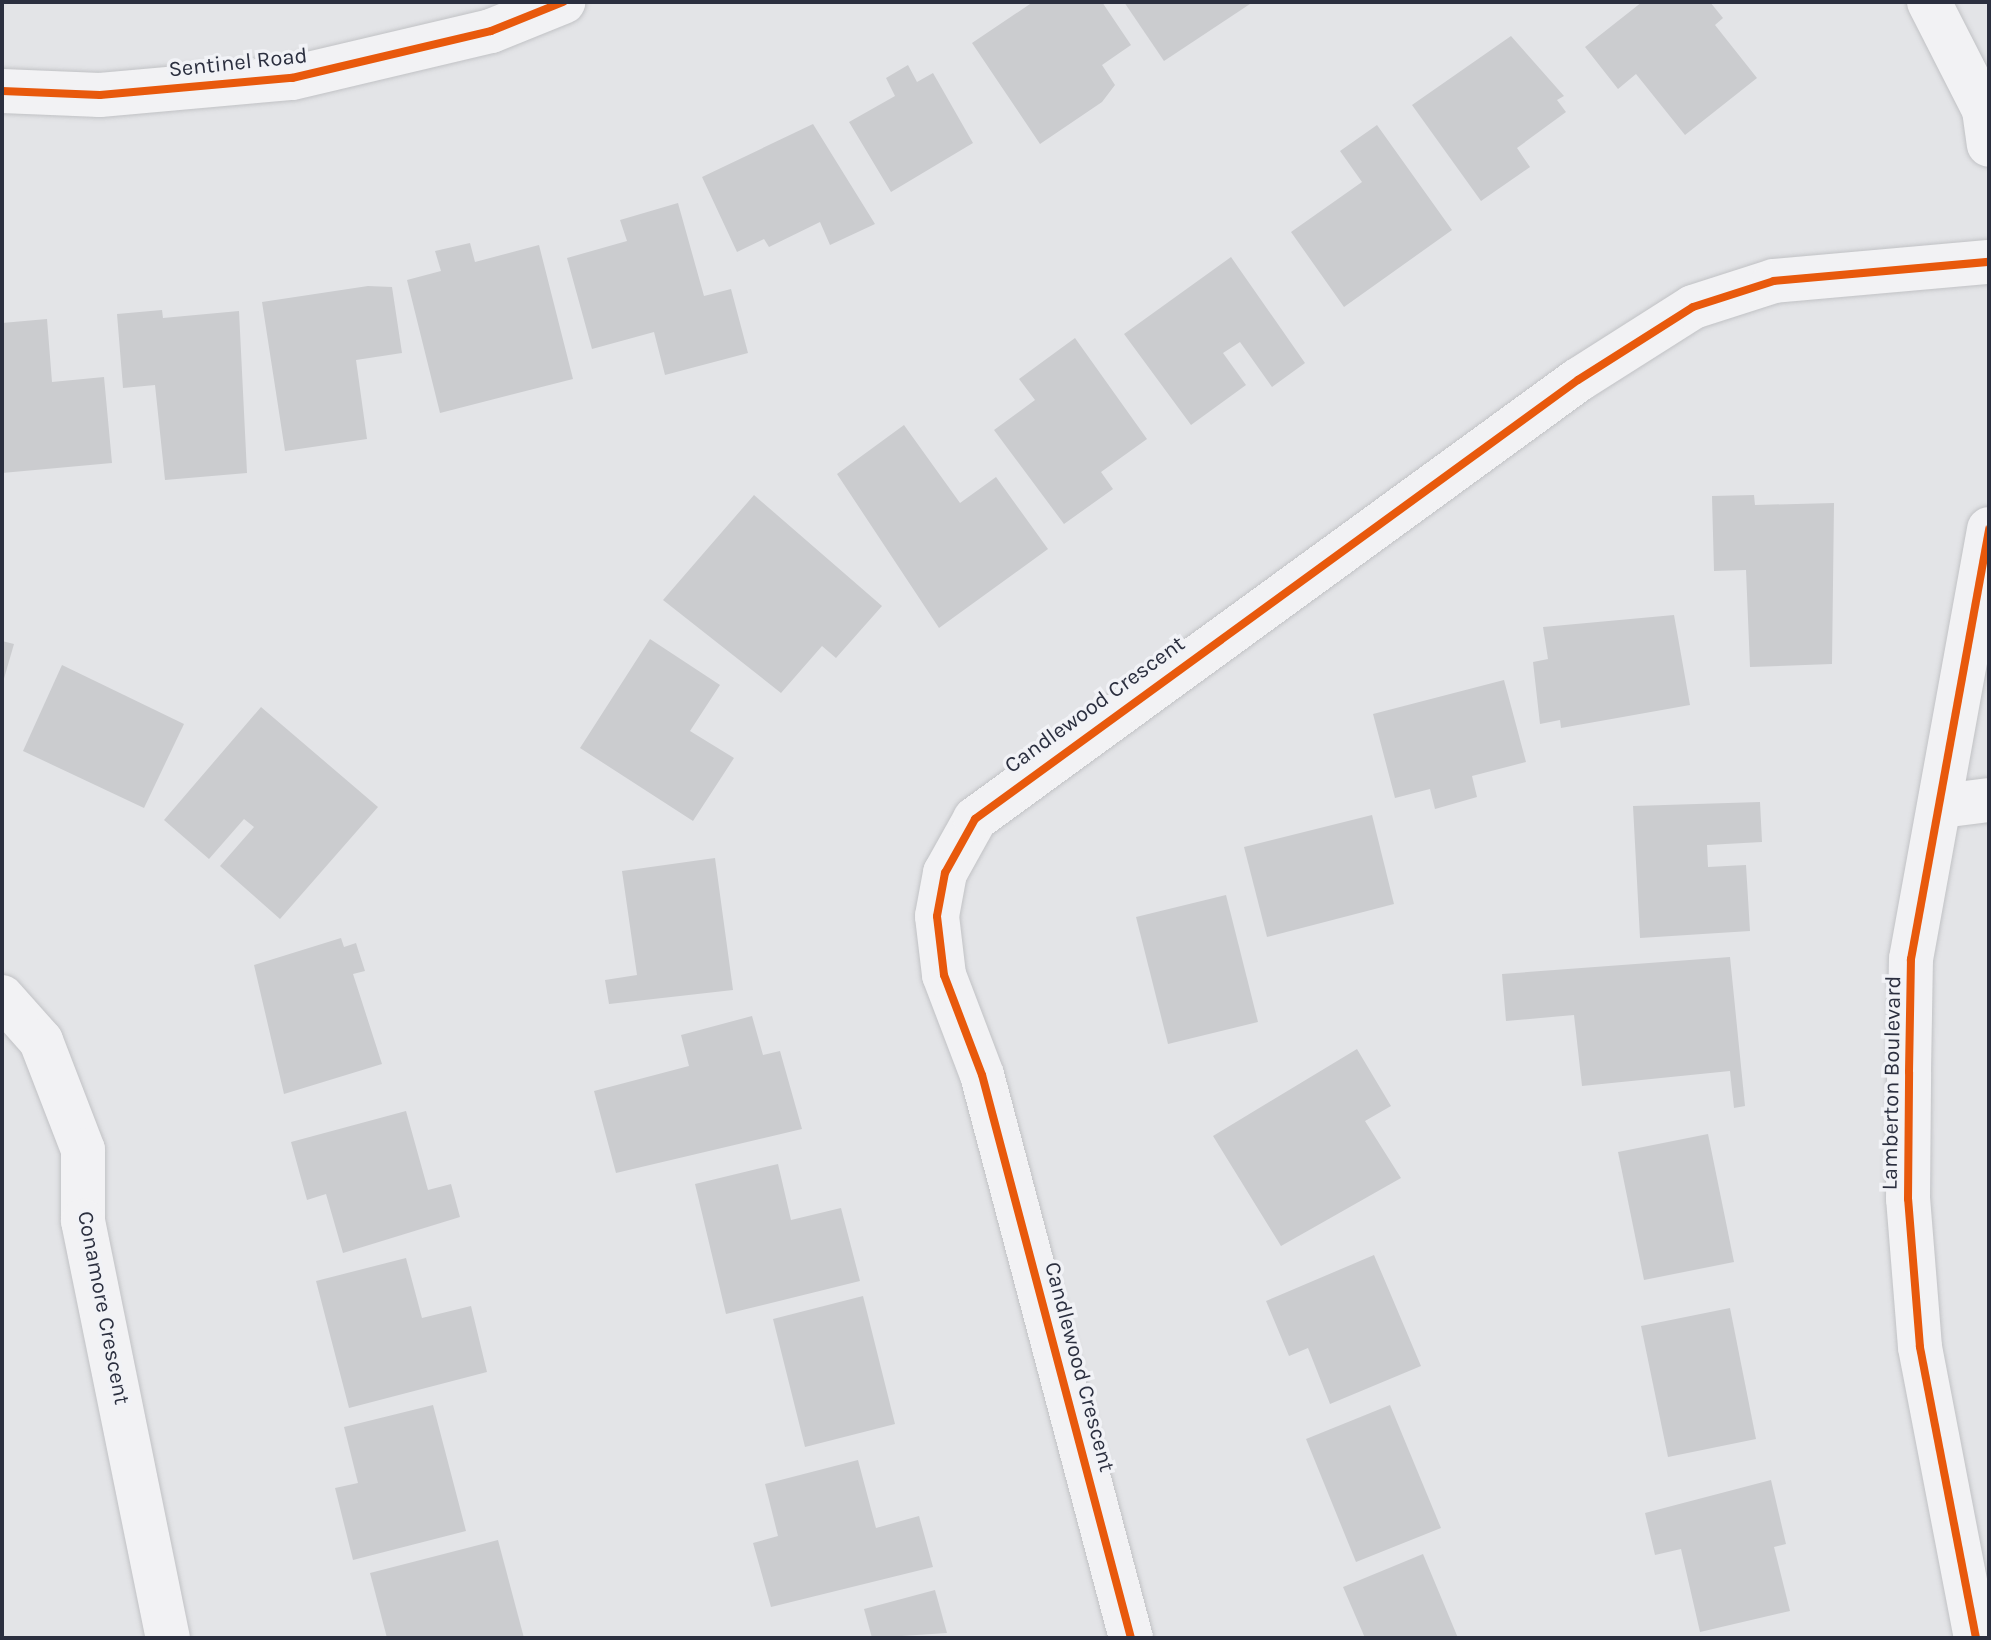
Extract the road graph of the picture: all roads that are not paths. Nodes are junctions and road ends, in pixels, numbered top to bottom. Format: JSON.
{"nodes":[{"id":1,"x":563,"y":2,"type":"edge"},
{"id":2,"x":1929,"y":2,"type":"edge"},
{"id":3,"x":2,"y":91,"type":"edge"},
{"id":4,"x":1989,"y":145,"type":"edge"},
{"id":5,"x":1989,"y":262,"type":"edge"},
{"id":6,"x":1989,"y":529,"type":"edge"},
{"id":7,"x":1989,"y":800,"type":"edge"},
{"id":8,"x":1942,"y":806,"type":"junction"},
{"id":9,"x":2,"y":997,"type":"edge"},
{"id":10,"x":168,"y":1638,"type":"edge"},
{"id":11,"x":1131,"y":1638,"type":"edge"},
{"id":12,"x":1976,"y":1638,"type":"edge"}],
"edges":[{"from":1,"to":3,"type":"street","name":"Sentinel Road"},
{"from":2,"to":4,"type":"street"},
{"from":5,"to":11,"type":"street","name":"Candlewood Crescent"},
{"from":6,"to":8,"type":"street","name":"Lamberton Boulevard"},
{"from":7,"to":8,"type":"street"},
{"from":8,"to":12,"type":"street","name":"Lamberton Boulevard"},
{"from":9,"to":10,"type":"street","name":"Conamore Crescent"}]}
